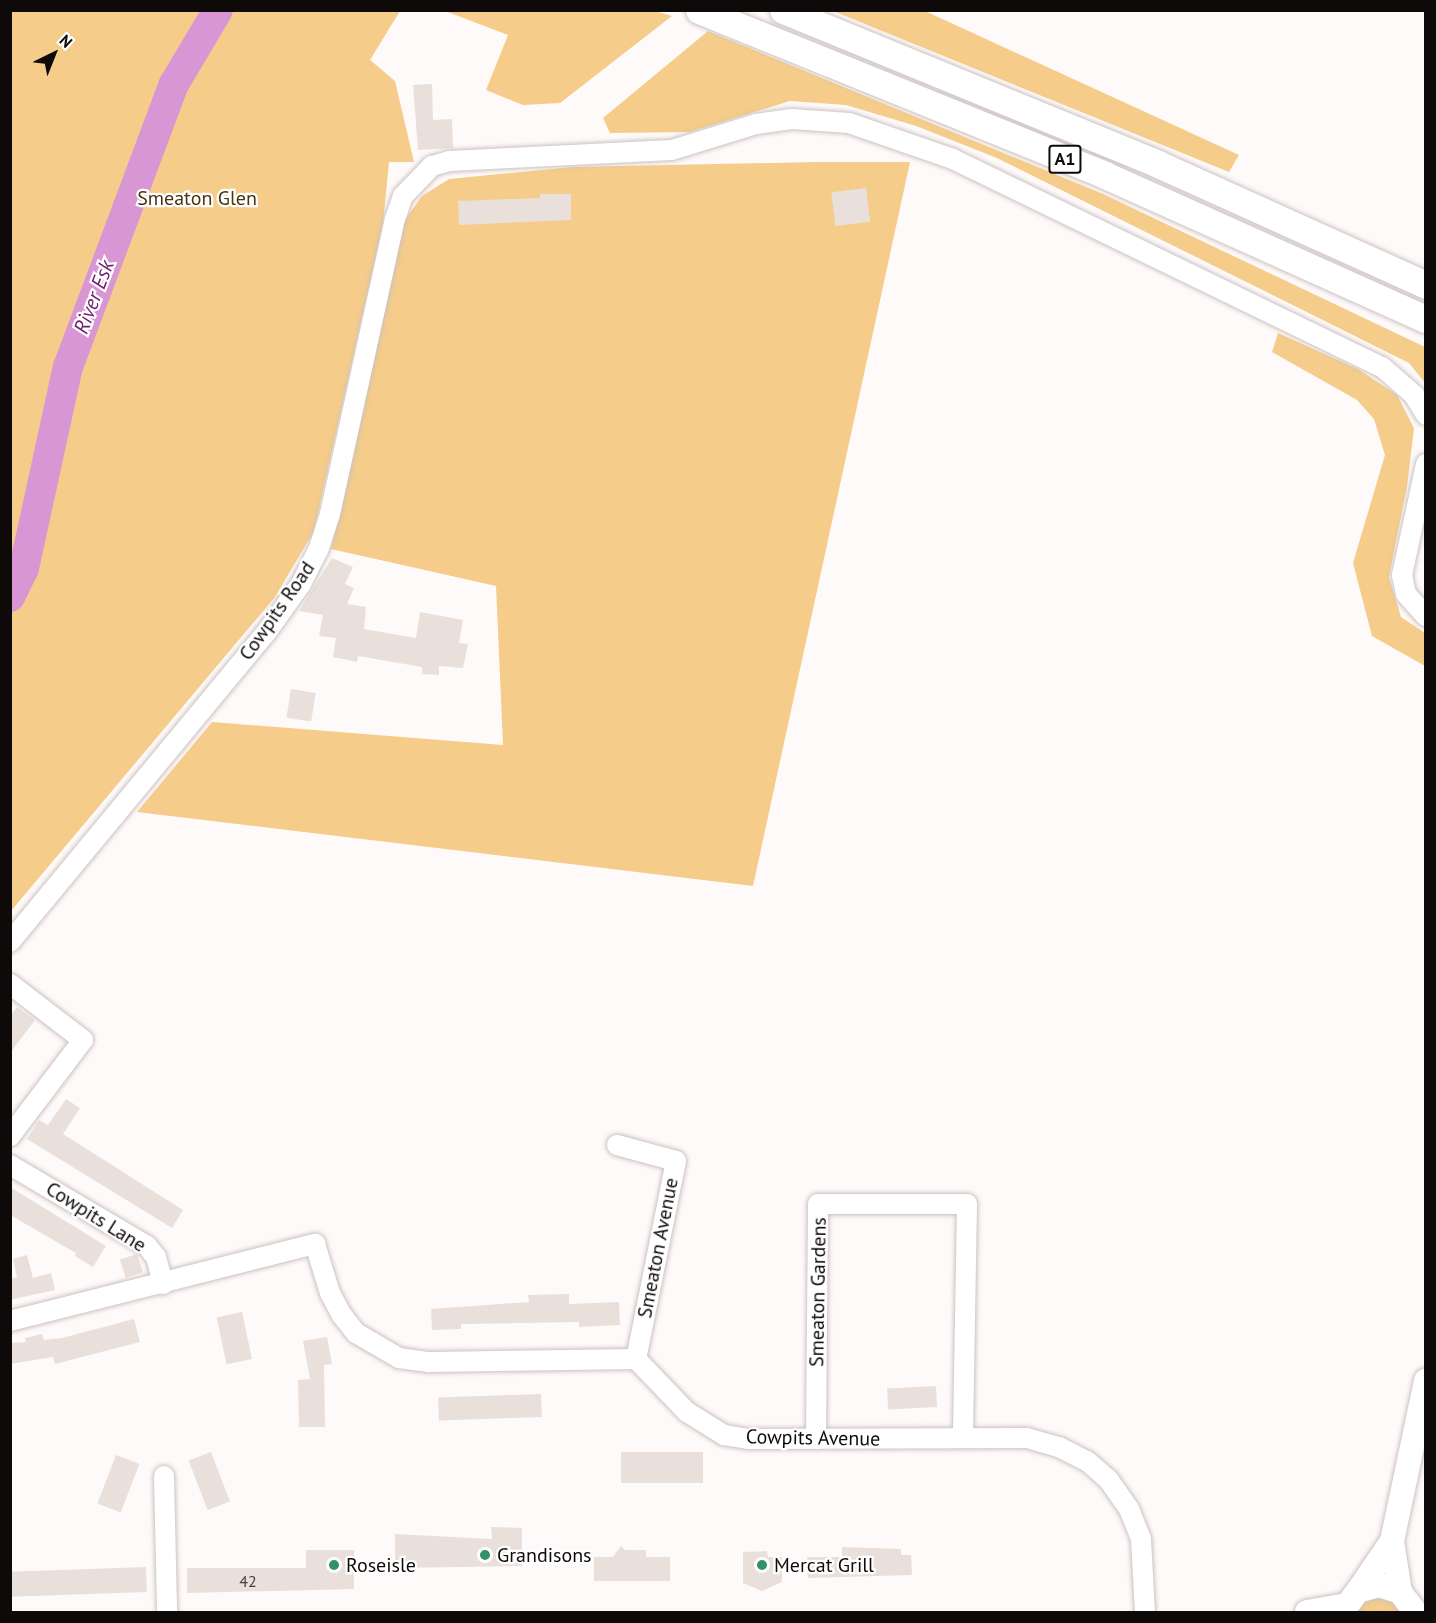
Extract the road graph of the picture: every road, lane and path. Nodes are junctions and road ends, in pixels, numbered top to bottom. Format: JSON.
{"nodes":[{"id":1,"x":699,"y":10,"type":"edge"},
{"id":2,"x":783,"y":10,"type":"edge"},
{"id":3,"x":1425,"y":285,"type":"edge"},
{"id":4,"x":1425,"y":319,"type":"edge"},
{"id":5,"x":1425,"y":415,"type":"edge"},
{"id":6,"x":1425,"y":464,"type":"edge"},
{"id":7,"x":1425,"y":616,"type":"edge"},
{"id":8,"x":10,"y":942,"type":"edge"},
{"id":9,"x":10,"y":984,"type":"edge"},
{"id":10,"x":10,"y":1136,"type":"edge"},
{"id":11,"x":617,"y":1145,"type":"dead end"},
{"id":12,"x":10,"y":1165,"type":"edge"},
{"id":13,"x":164,"y":1284,"type":"junction"},
{"id":14,"x":10,"y":1321,"type":"edge"},
{"id":15,"x":636,"y":1359,"type":"junction"},
{"id":16,"x":1425,"y":1381,"type":"edge"},
{"id":17,"x":963,"y":1438,"type":"junction"},
{"id":18,"x":816,"y":1439,"type":"junction"},
{"id":19,"x":164,"y":1476,"type":"dead end"},
{"id":20,"x":1392,"y":1541,"type":"junction"},
{"id":21,"x":1348,"y":1603,"type":"edge"},
{"id":22,"x":1412,"y":1603,"type":"edge"},
{"id":23,"x":167,"y":1612,"type":"edge"},
{"id":24,"x":1145,"y":1612,"type":"edge"},
{"id":25,"x":1307,"y":1612,"type":"edge"}],
"edges":[{"from":1,"to":4,"type":"highway","number":"A1"},
{"from":2,"to":3,"type":"highway","number":"A1"},
{"from":5,"to":8,"type":"street","name":"Cowpits Road"},
{"from":6,"to":7,"type":"street"},
{"from":9,"to":10,"type":"street"},
{"from":11,"to":15,"type":"street","name":"Smeaton Avenue"},
{"from":12,"to":13,"type":"street","name":"Cowpits Lane"},
{"from":13,"to":14,"type":"street"},
{"from":13,"to":15,"type":"street"},
{"from":15,"to":18,"type":"street","name":"Cowpits Avenue"},
{"from":16,"to":20,"type":"main road"},
{"from":17,"to":18,"type":"street","name":"Cowpits Avenue"},
{"from":17,"to":18,"type":"street","name":"Smeaton Gardens"},
{"from":17,"to":24,"type":"street","name":"Cowpits Avenue"},
{"from":19,"to":23,"type":"street"},
{"from":20,"to":21,"type":"main road"},
{"from":20,"to":22,"type":"main road"},
{"from":21,"to":22,"type":"main road"},
{"from":21,"to":25,"type":"main road"}]}
